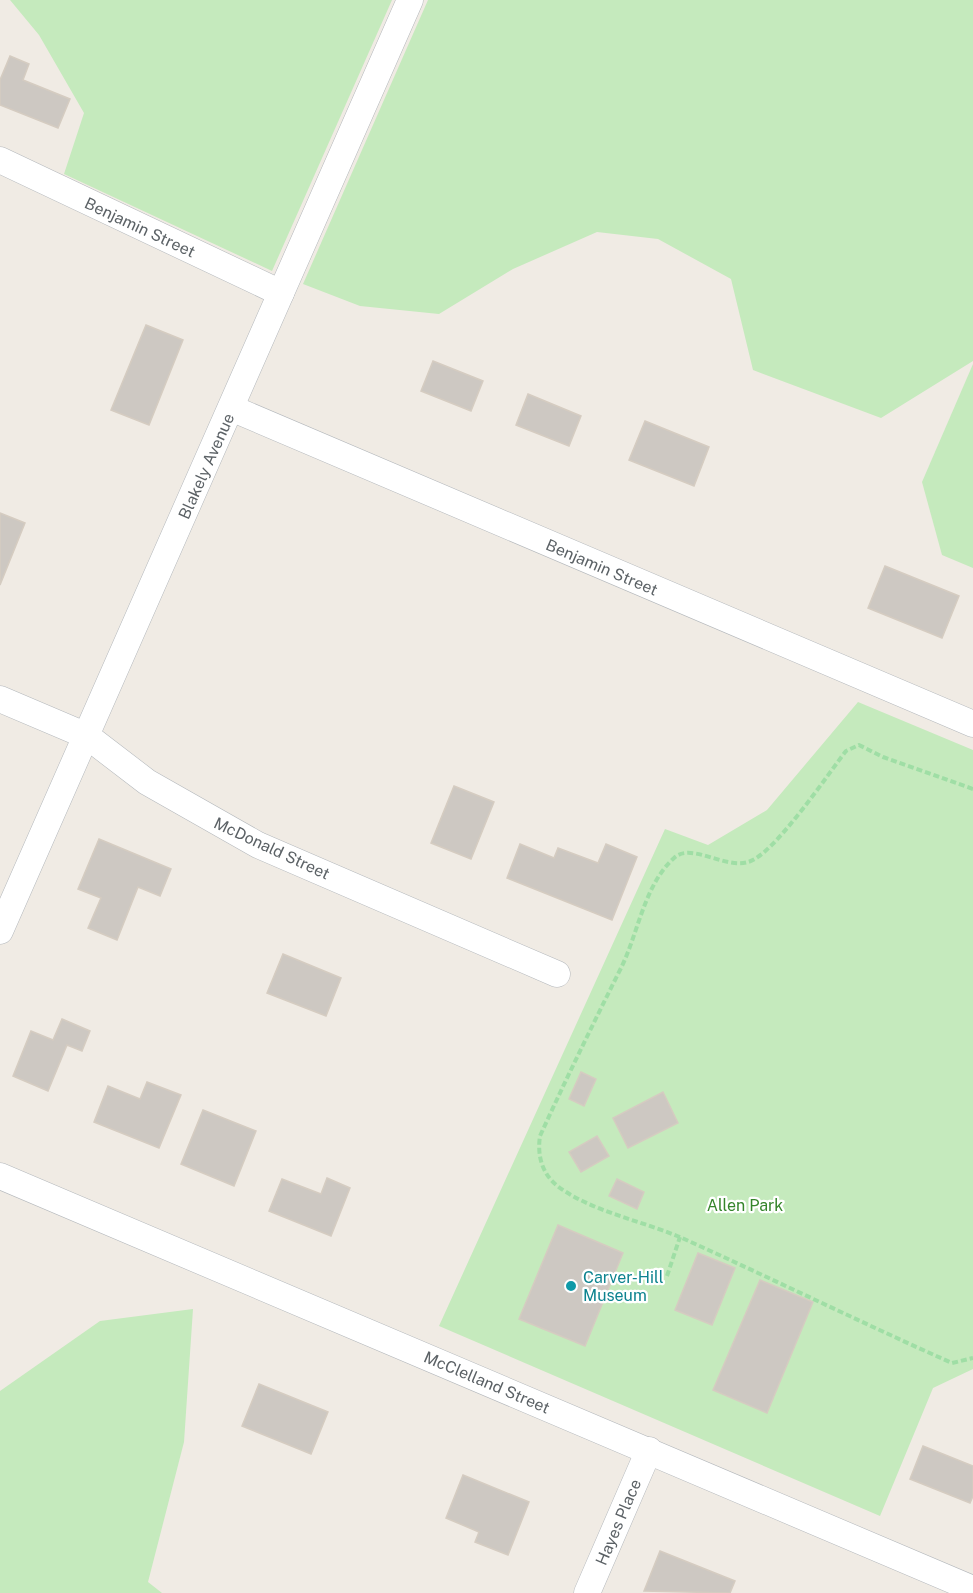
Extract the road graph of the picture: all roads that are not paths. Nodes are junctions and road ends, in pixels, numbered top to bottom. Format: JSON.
{"nodes":[{"id":1,"x":410,"y":0,"type":"edge"},
{"id":2,"x":0,"y":160,"type":"edge"},
{"id":3,"x":281,"y":293,"type":"junction"},
{"id":4,"x":231,"y":408,"type":"junction"},
{"id":5,"x":0,"y":699,"type":"edge"},
{"id":6,"x":973,"y":724,"type":"edge"},
{"id":7,"x":87,"y":736,"type":"junction"},
{"id":8,"x":0,"y":931,"type":"edge"},
{"id":9,"x":557,"y":974,"type":"dead end"},
{"id":10,"x":0,"y":1176,"type":"edge"},
{"id":11,"x":649,"y":1450,"type":"junction"},
{"id":12,"x":973,"y":1589,"type":"edge"},
{"id":13,"x":587,"y":1593,"type":"edge"}],
"edges":[{"from":1,"to":3,"type":"street","name":"Blakely Avenue"},
{"from":2,"to":3,"type":"street","name":"Benjamin Street"},
{"from":3,"to":4,"type":"street","name":"Blakely Avenue"},
{"from":4,"to":6,"type":"street","name":"Benjamin Street"},
{"from":4,"to":7,"type":"street","name":"Blakely Avenue"},
{"from":5,"to":7,"type":"street","name":"McDonald Street"},
{"from":7,"to":8,"type":"street","name":"Blakely Avenue"},
{"from":7,"to":9,"type":"street","name":"McDonald Street"},
{"from":10,"to":11,"type":"street","name":"McClelland Street"},
{"from":11,"to":12,"type":"street","name":"McClelland Street"},
{"from":11,"to":13,"type":"street","name":"Hayes Place"}]}
